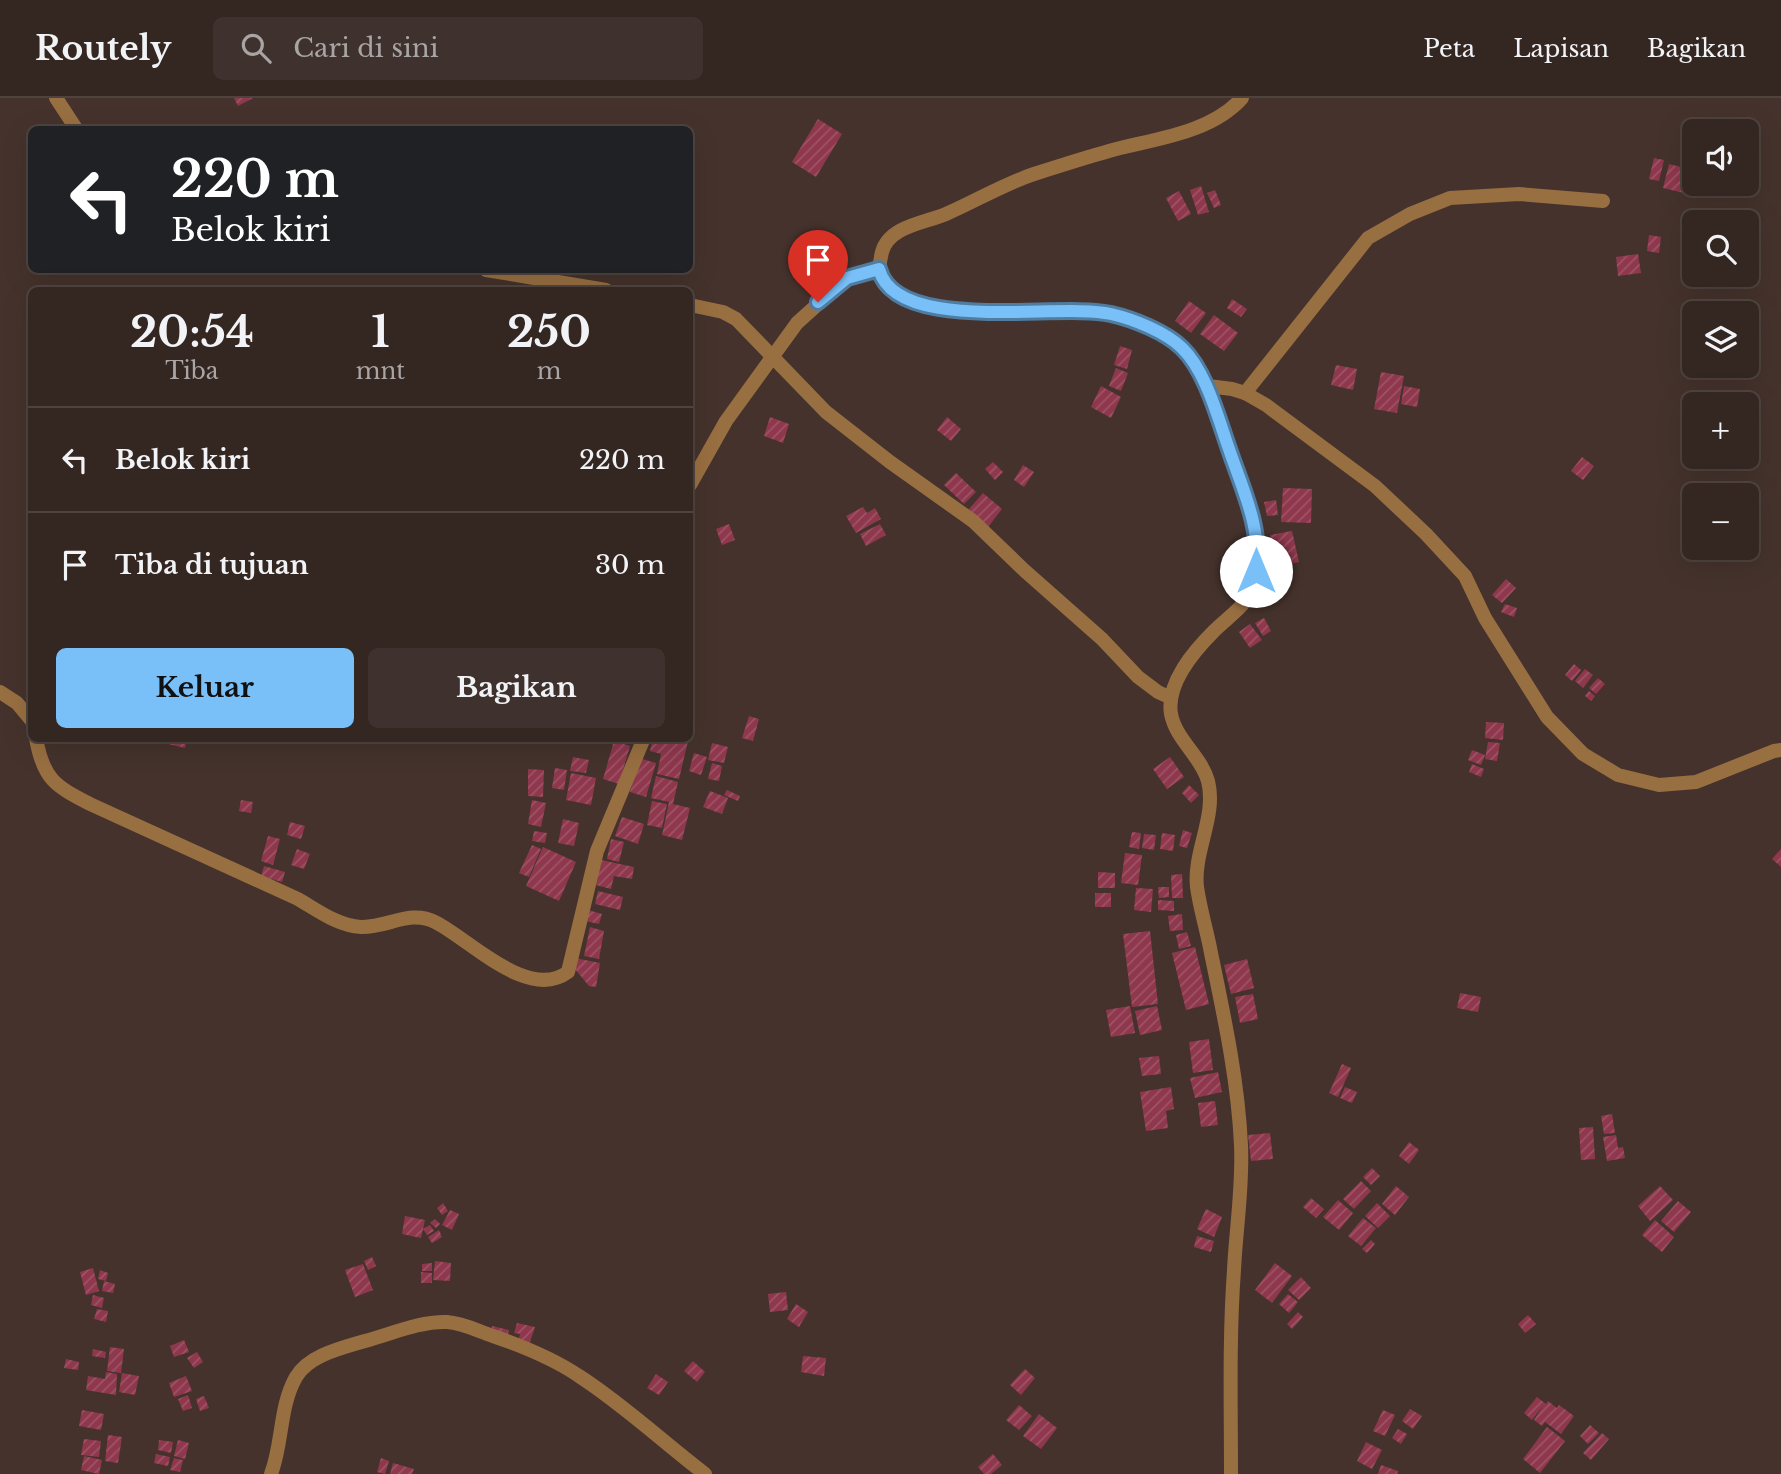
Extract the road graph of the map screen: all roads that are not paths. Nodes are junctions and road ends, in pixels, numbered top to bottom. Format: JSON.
{"nodes":[{"id":1,"x":56,"y":98,"type":"edge"},
{"id":2,"x":1242,"y":98,"type":"edge"},
{"id":3,"x":75,"y":126,"type":"edge"},
{"id":4,"x":1603,"y":201,"type":"dead end"},
{"id":5,"x":879,"y":269,"type":"junction"},
{"id":6,"x":504,"y":273,"type":"edge"},
{"id":7,"x":588,"y":287,"type":"edge"},
{"id":8,"x":693,"y":306,"type":"edge"},
{"id":9,"x":773,"y":356,"type":"junction"},
{"id":10,"x":1208,"y":386,"type":"junction"},
{"id":11,"x":1245,"y":393,"type":"junction"},
{"id":12,"x":693,"y":480,"type":"edge"},
{"id":13,"x":0,"y":692,"type":"edge"},
{"id":14,"x":1171,"y":698,"type":"junction"},
{"id":15,"x":28,"y":716,"type":"edge"},
{"id":16,"x":37,"y":742,"type":"edge"},
{"id":17,"x":642,"y":742,"type":"edge"},
{"id":18,"x":1781,"y":750,"type":"edge"},
{"id":19,"x":271,"y":1474,"type":"edge"},
{"id":20,"x":705,"y":1474,"type":"edge"},
{"id":21,"x":1231,"y":1474,"type":"edge"}],
"edges":[{"from":1,"to":3,"type":"street"},
{"from":2,"to":5,"type":"street"},
{"from":4,"to":11,"type":"street"},
{"from":5,"to":9,"type":"street"},
{"from":5,"to":10,"type":"street"},
{"from":6,"to":7,"type":"street"},
{"from":8,"to":9,"type":"street"},
{"from":9,"to":12,"type":"street"},
{"from":9,"to":14,"type":"street"},
{"from":10,"to":11,"type":"street"},
{"from":10,"to":14,"type":"street"},
{"from":11,"to":18,"type":"street"},
{"from":13,"to":15,"type":"street"},
{"from":14,"to":21,"type":"street"},
{"from":16,"to":17,"type":"street"},
{"from":19,"to":20,"type":"street"}]}
